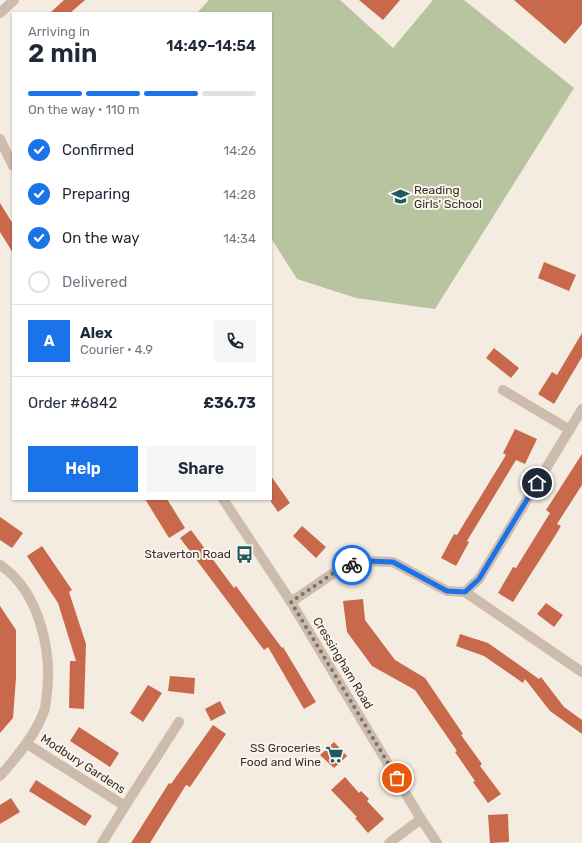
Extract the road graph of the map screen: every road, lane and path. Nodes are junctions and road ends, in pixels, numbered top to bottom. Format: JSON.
{"nodes":[{"id":1,"x":14,"y":0,"type":"edge"},
{"id":2,"x":0,"y":13,"type":"edge"},
{"id":3,"x":0,"y":139,"type":"edge"},
{"id":4,"x":12,"y":164,"type":"edge"},
{"id":5,"x":503,"y":390,"type":"dead end"},
{"id":6,"x":582,"y":409,"type":"edge"},
{"id":7,"x":570,"y":430,"type":"junction"},
{"id":8,"x":224,"y":500,"type":"edge"},
{"id":9,"x":0,"y":565,"type":"edge"},
{"id":10,"x":465,"y":592,"type":"junction"},
{"id":11,"x":291,"y":602,"type":"junction"},
{"id":12,"x":582,"y":672,"type":"edge"},
{"id":13,"x":179,"y":722,"type":"dead end"},
{"id":14,"x":27,"y":744,"type":"junction"},
{"id":15,"x":0,"y":776,"type":"edge"},
{"id":16,"x":126,"y":806,"type":"junction"},
{"id":17,"x":421,"y":819,"type":"junction"},
{"id":18,"x":102,"y":843,"type":"edge"},
{"id":19,"x":389,"y":843,"type":"edge"},
{"id":20,"x":437,"y":843,"type":"edge"}],
"edges":[{"from":1,"to":2,"type":"street"},
{"from":3,"to":4,"type":"street"},
{"from":5,"to":7,"type":"street"},
{"from":6,"to":7,"type":"street"},
{"from":7,"to":10,"type":"street"},
{"from":8,"to":11,"type":"street","name":"Cressingham Road"},
{"from":9,"to":14,"type":"street"},
{"from":10,"to":11,"type":"street"},
{"from":10,"to":12,"type":"street"},
{"from":11,"to":17,"type":"street","name":"Cressingham Road"},
{"from":13,"to":16,"type":"street","name":"Modbury Gardens"},
{"from":14,"to":15,"type":"street"},
{"from":14,"to":16,"type":"street","name":"Modbury Gardens"},
{"from":16,"to":18,"type":"street","name":"Modbury Gardens"},
{"from":17,"to":19,"type":"street"},
{"from":17,"to":20,"type":"street","name":"Cressingham Road"}]}
